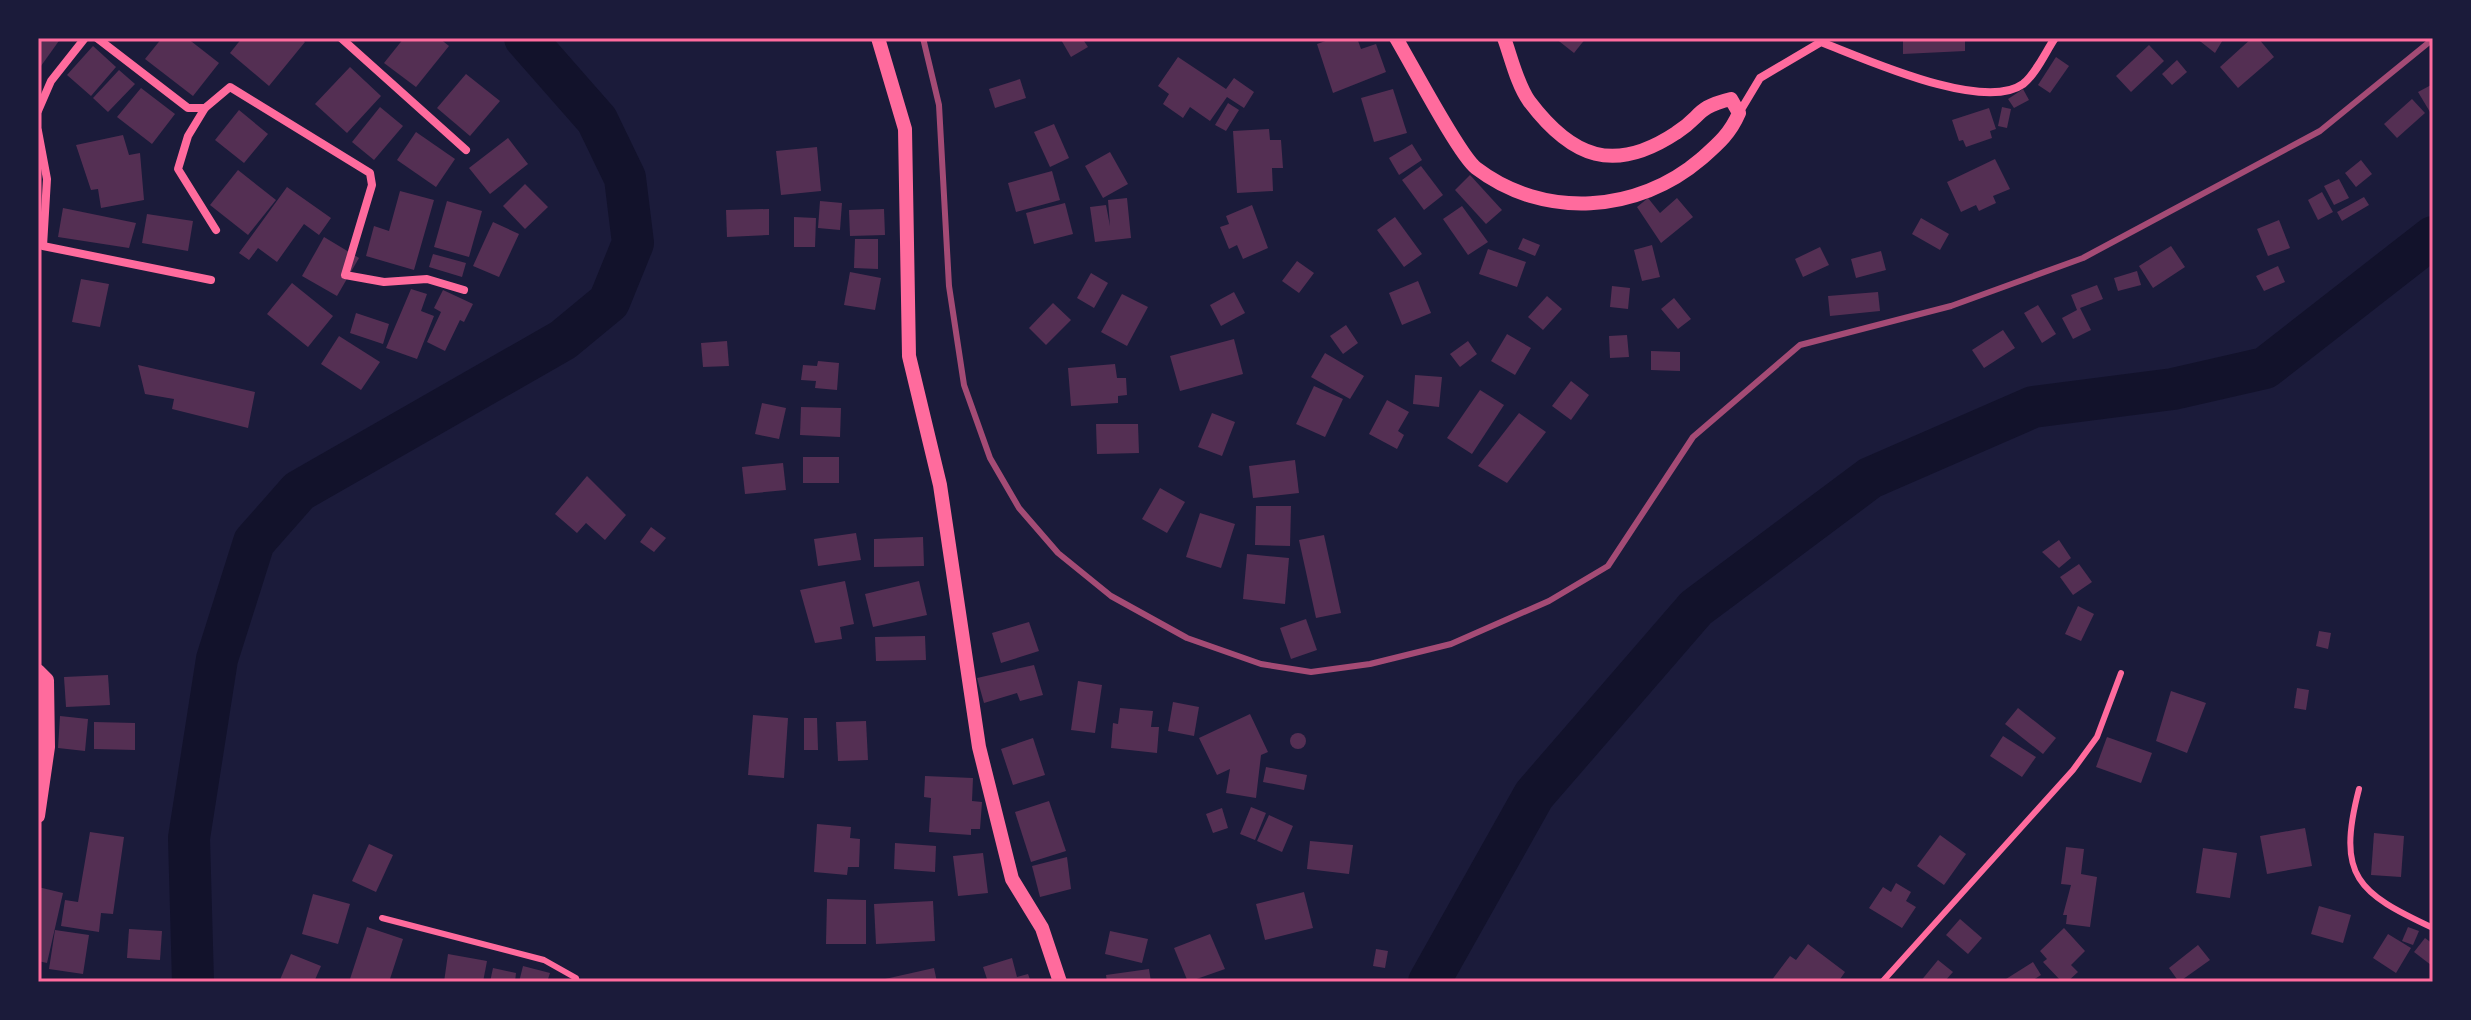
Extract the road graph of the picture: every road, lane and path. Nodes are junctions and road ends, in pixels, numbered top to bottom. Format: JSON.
{"nodes":[{"id":1,"x":85,"y":38,"type":"edge"},
{"id":2,"x":97,"y":38,"type":"edge"},
{"id":3,"x":341,"y":38,"type":"edge"},
{"id":4,"x":878,"y":38,"type":"edge"},
{"id":5,"x":1396,"y":38,"type":"edge"},
{"id":6,"x":1504,"y":38,"type":"edge"},
{"id":7,"x":2055,"y":38,"type":"edge"},
{"id":8,"x":205,"y":108,"type":"junction"},
{"id":9,"x":38,"y":111,"type":"edge"},
{"id":10,"x":1739,"y":113,"type":"junction"},
{"id":11,"x":38,"y":131,"type":"edge"},
{"id":12,"x":466,"y":150,"type":"dead end"},
{"id":13,"x":216,"y":230,"type":"dead end"},
{"id":14,"x":211,"y":280,"type":"dead end"},
{"id":15,"x":464,"y":290,"type":"dead end"},
{"id":16,"x":38,"y":671,"type":"edge"},
{"id":17,"x":2121,"y":673,"type":"dead end"},
{"id":18,"x":2359,"y":789,"type":"dead end"},
{"id":19,"x":38,"y":816,"type":"edge"},
{"id":20,"x":382,"y":918,"type":"dead end"},
{"id":21,"x":2433,"y":928,"type":"edge"},
{"id":22,"x":577,"y":982,"type":"edge"},
{"id":23,"x":1060,"y":982,"type":"edge"},
{"id":24,"x":1882,"y":982,"type":"edge"}],
"edges":[{"from":1,"to":9,"type":"street"},
{"from":2,"to":8,"type":"street"},
{"from":3,"to":12,"type":"street"},
{"from":4,"to":23,"type":"street"},
{"from":5,"to":10,"type":"street"},
{"from":6,"to":10,"type":"street"},
{"from":7,"to":10,"type":"street"},
{"from":8,"to":13,"type":"street"},
{"from":8,"to":15,"type":"street"},
{"from":11,"to":14,"type":"street"},
{"from":16,"to":19,"type":"street"},
{"from":17,"to":24,"type":"lane"},
{"from":18,"to":21,"type":"lane"},
{"from":20,"to":22,"type":"lane"}]}
